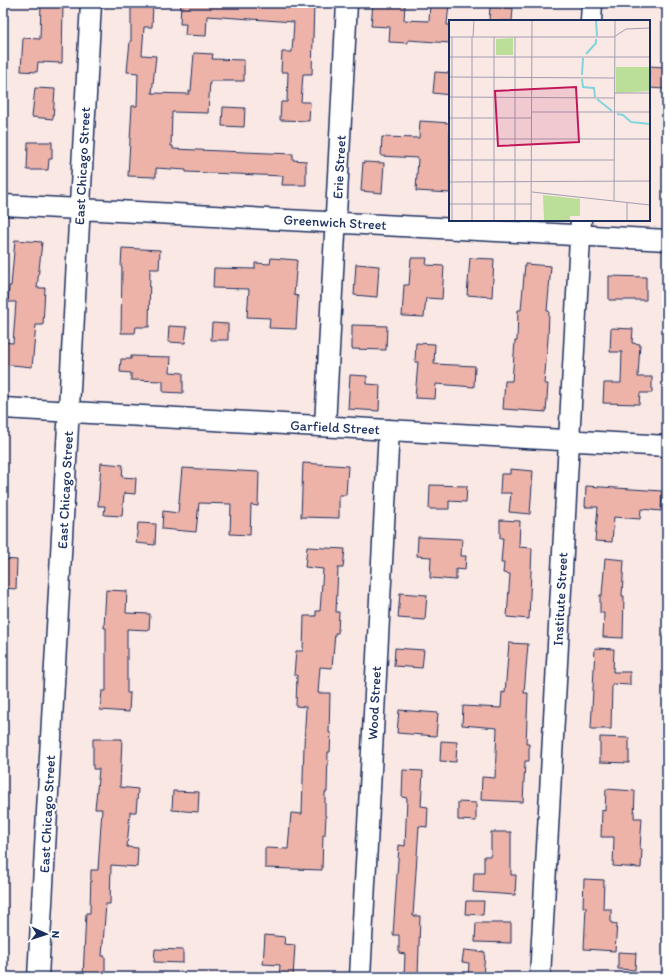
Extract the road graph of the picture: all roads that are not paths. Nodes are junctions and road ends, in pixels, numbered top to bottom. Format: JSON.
{"nodes":[{"id":1,"x":91,"y":3,"type":"edge"},
{"id":2,"x":347,"y":3,"type":"edge"},
{"id":3,"x":592,"y":3,"type":"edge"},
{"id":4,"x":592,"y":20,"type":"edge"},
{"id":5,"x":3,"y":205,"type":"edge"},
{"id":6,"x":80,"y":209,"type":"junction"},
{"id":7,"x":336,"y":222,"type":"junction"},
{"id":8,"x":580,"y":228,"type":"edge"},
{"id":9,"x":667,"y":240,"type":"edge"},
{"id":10,"x":3,"y":408,"type":"edge"},
{"id":11,"x":70,"y":412,"type":"junction"},
{"id":12,"x":325,"y":426,"type":"junction"},
{"id":13,"x":389,"y":430,"type":"junction"},
{"id":14,"x":569,"y":440,"type":"junction"},
{"id":15,"x":667,"y":446,"type":"edge"},
{"id":16,"x":38,"y":977,"type":"edge"},
{"id":17,"x":360,"y":977,"type":"edge"},
{"id":18,"x":540,"y":977,"type":"edge"}],
"edges":[{"from":1,"to":6,"type":"street","name":"East Chicago Street"},
{"from":2,"to":7,"type":"street","name":"Erie Street"},
{"from":3,"to":4,"type":"street"},
{"from":5,"to":6,"type":"street","name":"Greenwich Street"},
{"from":6,"to":7,"type":"street","name":"Greenwich Street"},
{"from":6,"to":11,"type":"street","name":"East Chicago Street"},
{"from":7,"to":8,"type":"street","name":"Greenwich Street"},
{"from":7,"to":12,"type":"street","name":"Erie Street"},
{"from":8,"to":9,"type":"street","name":"Greenwich Street"},
{"from":8,"to":14,"type":"street","name":"Institute Street"},
{"from":10,"to":11,"type":"street","name":"Garfield Street"},
{"from":11,"to":12,"type":"street","name":"Garfield Street"},
{"from":11,"to":16,"type":"street","name":"East Chicago Street"},
{"from":12,"to":13,"type":"street","name":"Garfield Street"},
{"from":13,"to":14,"type":"street","name":"Garfield Street"},
{"from":13,"to":17,"type":"street","name":"Wood Street"},
{"from":14,"to":15,"type":"street","name":"Garfield Street"},
{"from":14,"to":18,"type":"street","name":"Institute Street"}]}
